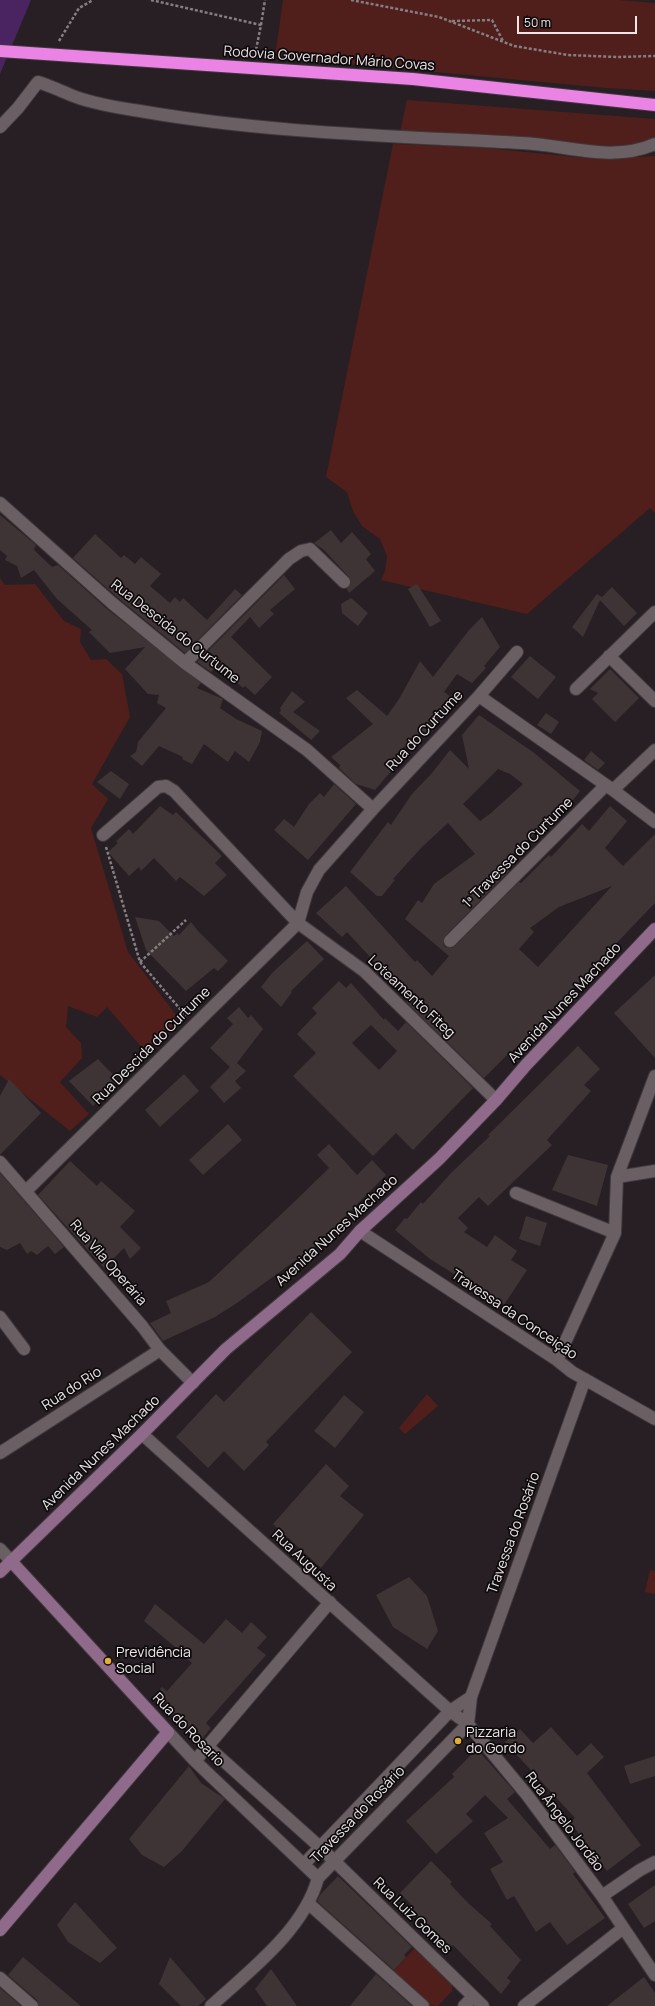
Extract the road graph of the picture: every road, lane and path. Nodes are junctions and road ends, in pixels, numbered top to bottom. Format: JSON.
{"nodes":[{"id":1,"x":93,"y":0,"type":"edge"},
{"id":2,"x":151,"y":0,"type":"edge"},
{"id":3,"x":265,"y":0,"type":"edge"},
{"id":4,"x":351,"y":0,"type":"edge"},
{"id":5,"x":450,"y":21,"type":"junction"},
{"id":6,"x":261,"y":25,"type":"junction"},
{"id":7,"x":503,"y":42,"type":"junction"},
{"id":8,"x":0,"y":51,"type":"edge"},
{"id":9,"x":50,"y":55,"type":"junction"},
{"id":10,"x":655,"y":56,"type":"edge"},
{"id":11,"x":252,"y":68,"type":"junction"},
{"id":12,"x":655,"y":105,"type":"edge"},
{"id":13,"x":0,"y":127,"type":"edge"},
{"id":14,"x":655,"y":144,"type":"edge"},
{"id":15,"x":0,"y":503,"type":"edge"},
{"id":16,"x":344,"y":582,"type":"dead end"},
{"id":17,"x":655,"y":612,"type":"edge"},
{"id":18,"x":517,"y":652,"type":"dead end"},
{"id":19,"x":609,"y":656,"type":"junction"},
{"id":20,"x":185,"y":663,"type":"junction"},
{"id":21,"x":576,"y":689,"type":"dead end"},
{"id":22,"x":479,"y":696,"type":"junction"},
{"id":23,"x":655,"y":701,"type":"edge"},
{"id":24,"x":655,"y":750,"type":"edge"},
{"id":25,"x":609,"y":788,"type":"junction"},
{"id":26,"x":373,"y":809,"type":"junction"},
{"id":27,"x":655,"y":822,"type":"edge"},
{"id":28,"x":103,"y":835,"type":"joint"},
{"id":29,"x":186,"y":920,"type":"dead end"},
{"id":30,"x":298,"y":923,"type":"junction"},
{"id":31,"x":655,"y":929,"type":"edge"},
{"id":32,"x":450,"y":941,"type":"dead end"},
{"id":33,"x":140,"y":962,"type":"junction"},
{"id":34,"x":194,"y":1026,"type":"junction"},
{"id":35,"x":655,"y":1077,"type":"edge"},
{"id":36,"x":496,"y":1100,"type":"junction"},
{"id":37,"x":0,"y":1162,"type":"edge"},
{"id":38,"x":655,"y":1171,"type":"edge"},
{"id":39,"x":616,"y":1177,"type":"junction"},
{"id":40,"x":26,"y":1191,"type":"junction"},
{"id":41,"x":516,"y":1192,"type":"dead end"},
{"id":42,"x":360,"y":1231,"type":"junction"},
{"id":43,"x":615,"y":1233,"type":"junction"},
{"id":44,"x":0,"y":1317,"type":"edge"},
{"id":45,"x":24,"y":1349,"type":"dead end"},
{"id":46,"x":160,"y":1350,"type":"junction"},
{"id":47,"x":557,"y":1360,"type":"junction"},
{"id":48,"x":585,"y":1379,"type":"junction"},
{"id":49,"x":193,"y":1383,"type":"junction"},
{"id":50,"x":655,"y":1419,"type":"edge"},
{"id":51,"x":142,"y":1434,"type":"junction"},
{"id":52,"x":0,"y":1453,"type":"edge"},
{"id":53,"x":0,"y":1549,"type":"edge"},
{"id":54,"x":11,"y":1561,"type":"junction"},
{"id":55,"x":0,"y":1572,"type":"edge"},
{"id":56,"x":330,"y":1602,"type":"junction"},
{"id":57,"x":471,"y":1697,"type":"junction"},
{"id":58,"x":450,"y":1711,"type":"junction"},
{"id":59,"x":468,"y":1724,"type":"junction"},
{"id":60,"x":168,"y":1732,"type":"junction"},
{"id":61,"x":207,"y":1746,"type":"junction"},
{"id":62,"x":195,"y":1761,"type":"junction"},
{"id":63,"x":266,"y":1799,"type":"junction"},
{"id":64,"x":362,"y":1803,"type":"junction"},
{"id":65,"x":250,"y":1813,"type":"junction"},
{"id":66,"x":377,"y":1816,"type":"junction"},
{"id":67,"x":321,"y":1848,"type":"junction"},
{"id":68,"x":336,"y":1862,"type":"junction"},
{"id":69,"x":655,"y":1862,"type":"edge"},
{"id":70,"x":304,"y":1864,"type":"junction"},
{"id":71,"x":318,"y":1878,"type":"junction"},
{"id":72,"x":602,"y":1896,"type":"junction"},
{"id":73,"x":308,"y":1903,"type":"junction"},
{"id":74,"x":622,"y":1929,"type":"junction"},
{"id":75,"x":0,"y":1930,"type":"edge"},
{"id":76,"x":655,"y":1975,"type":"edge"},
{"id":77,"x":0,"y":1978,"type":"edge"},
{"id":78,"x":473,"y":1997,"type":"junction"},
{"id":79,"x":32,"y":2006,"type":"edge"},
{"id":80,"x":211,"y":2006,"type":"edge"},
{"id":81,"x":423,"y":2006,"type":"edge"},
{"id":82,"x":464,"y":2006,"type":"edge"},
{"id":83,"x":483,"y":2006,"type":"edge"},
{"id":84,"x":524,"y":2006,"type":"edge"}],
"edges":[{"from":1,"to":9,"type":"path"},
{"from":2,"to":6,"type":"path"},
{"from":3,"to":6,"type":"path"},
{"from":4,"to":5,"type":"path"},
{"from":5,"to":7,"type":"path"},
{"from":5,"to":7,"type":"path"},
{"from":6,"to":11,"type":"path"},
{"from":7,"to":10,"type":"path"},
{"from":8,"to":9,"type":"highway","name":"Rodovia Governador Mário Covas"},
{"from":9,"to":11,"type":"highway","name":"Rodovia Governador Mário Covas"},
{"from":11,"to":12,"type":"highway","name":"Rodovia Governador Mário Covas"},
{"from":13,"to":14,"type":"street"},
{"from":15,"to":20,"type":"street","name":"Rua Descida do Curtume"},
{"from":16,"to":20,"type":"street"},
{"from":17,"to":19,"type":"street"},
{"from":18,"to":22,"type":"street"},
{"from":19,"to":21,"type":"street"},
{"from":19,"to":23,"type":"street"},
{"from":20,"to":26,"type":"street","name":"Rua Descida do Curtume"},
{"from":22,"to":25,"type":"street","name":"Rua do Curtume"},
{"from":22,"to":26,"type":"street","name":"Rua do Curtume"},
{"from":24,"to":25,"type":"street","name":"1ª Travessa do Curtume"},
{"from":25,"to":27,"type":"street","name":"Rua do Curtume"},
{"from":25,"to":32,"type":"street","name":"1ª Travessa do Curtume"},
{"from":26,"to":30,"type":"street","name":"Rua do Curtume"},
{"from":28,"to":30,"type":"street","name":"Loteamento Fiteg"},
{"from":28,"to":33,"type":"path"},
{"from":29,"to":33,"type":"path"},
{"from":30,"to":34,"type":"street","name":"Rua Descida do Curtume"},
{"from":30,"to":36,"type":"street","name":"Loteamento Fiteg"},
{"from":31,"to":36,"type":"street","name":"Avenida Nunes Machado"},
{"from":33,"to":34,"type":"path"},
{"from":34,"to":40,"type":"street","name":"Rua Descida do Curtume"},
{"from":35,"to":39,"type":"street"},
{"from":36,"to":42,"type":"street","name":"Avenida Nunes Machado"},
{"from":37,"to":40,"type":"street","name":"Rua Vila Operária"},
{"from":38,"to":39,"type":"street"},
{"from":39,"to":43,"type":"street"},
{"from":40,"to":46,"type":"street","name":"Rua Vila Operária"},
{"from":41,"to":43,"type":"street"},
{"from":42,"to":47,"type":"street","name":"Travessa da Conceição"},
{"from":42,"to":49,"type":"street","name":"Avenida Nunes Machado"},
{"from":43,"to":47,"type":"street"},
{"from":44,"to":45,"type":"street"},
{"from":46,"to":49,"type":"street","name":"Rua Vila Operária"},
{"from":46,"to":52,"type":"street","name":"Rua do Rio"},
{"from":47,"to":48,"type":"street","name":"Travessa da Conceição"},
{"from":48,"to":50,"type":"street","name":"Travessa da Conceição"},
{"from":48,"to":57,"type":"street","name":"Travessa do Rosário"},
{"from":49,"to":51,"type":"street","name":"Avenida Nunes Machado"},
{"from":51,"to":54,"type":"street","name":"Avenida Nunes Machado"},
{"from":51,"to":56,"type":"street","name":"Rua Augusta"},
{"from":53,"to":54,"type":"street"},
{"from":54,"to":55,"type":"street","name":"Avenida Nunes Machado"},
{"from":54,"to":60,"type":"street","name":"Rua do Rosario"},
{"from":56,"to":58,"type":"street","name":"Rua Ângelo Jordão"},
{"from":56,"to":61,"type":"street","name":"Rua Augusta"},
{"from":57,"to":58,"type":"street","name":"Travessa do Rosário"},
{"from":57,"to":59,"type":"street","name":"Travessa do Rosário"},
{"from":58,"to":59,"type":"street","name":"Rua Ângelo Jordão"},
{"from":58,"to":64,"type":"street","name":"Travessa do Rosário"},
{"from":59,"to":66,"type":"street","name":"Travessa do Rosário"},
{"from":59,"to":72,"type":"street","name":"Rua Ângelo Jordão"},
{"from":60,"to":62,"type":"street","name":"Rua do Rosario"},
{"from":60,"to":75,"type":"street"},
{"from":61,"to":62,"type":"street","name":"Rua Augusta"},
{"from":61,"to":63,"type":"street","name":"Rua do Rosario"},
{"from":62,"to":65,"type":"street","name":"Rua do Rosario"},
{"from":63,"to":65,"type":"street"},
{"from":63,"to":67,"type":"street","name":"Rua do Rosario"},
{"from":64,"to":66,"type":"street"},
{"from":64,"to":67,"type":"street","name":"Travessa do Rosário"},
{"from":65,"to":70,"type":"street","name":"Rua do Rosario"},
{"from":66,"to":68,"type":"street","name":"Travessa do Rosário"},
{"from":67,"to":68,"type":"street","name":"Rua Luiz Gomes"},
{"from":67,"to":70,"type":"street","name":"Travessa do Rosário"},
{"from":68,"to":71,"type":"street","name":"Travessa do Rosário"},
{"from":68,"to":78,"type":"street","name":"Rua Luiz Gomes"},
{"from":69,"to":72,"type":"street"},
{"from":70,"to":71,"type":"street","name":"Rua do Rosario"},
{"from":71,"to":73,"type":"street"},
{"from":72,"to":74,"type":"street","name":"Rua Ângelo Jordão"},
{"from":73,"to":80,"type":"street"},
{"from":73,"to":81,"type":"street"},
{"from":74,"to":76,"type":"street","name":"Rua Ângelo Jordão"},
{"from":74,"to":84,"type":"street"},
{"from":77,"to":79,"type":"street"},
{"from":78,"to":82,"type":"street"},
{"from":78,"to":83,"type":"street","name":"Rua Luiz Gomes"}]}
